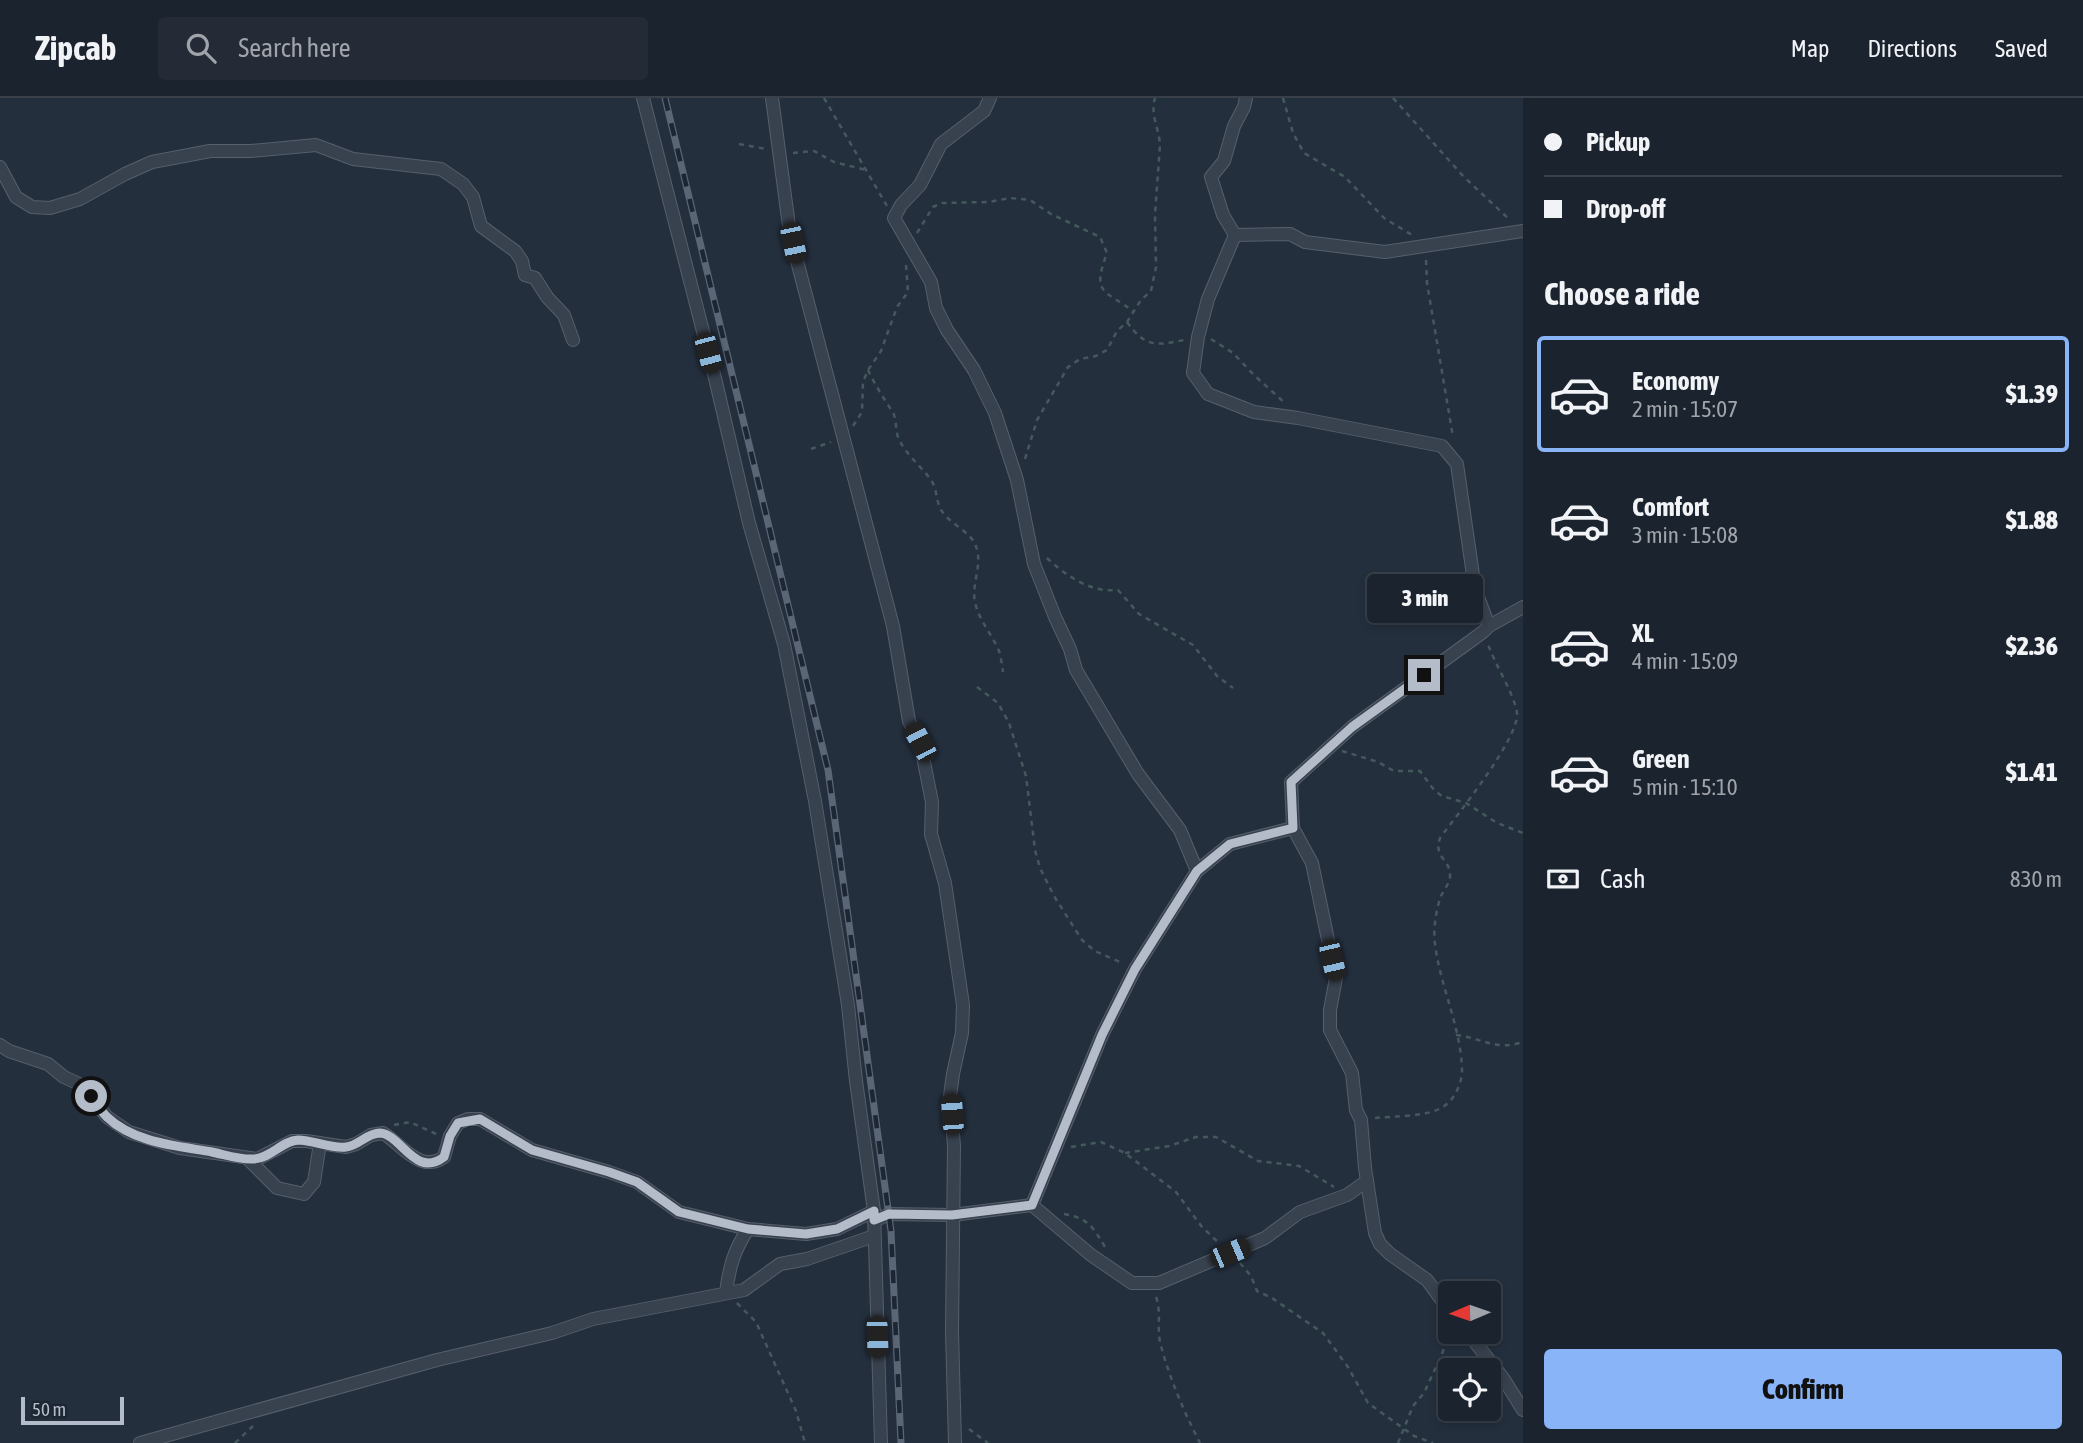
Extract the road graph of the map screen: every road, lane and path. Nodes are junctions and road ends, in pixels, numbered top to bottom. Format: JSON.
{"nodes":[{"id":1,"x":643,"y":98,"type":"edge"},
{"id":2,"x":772,"y":98,"type":"edge"},
{"id":3,"x":824,"y":98,"type":"edge"},
{"id":4,"x":990,"y":98,"type":"edge"},
{"id":5,"x":1155,"y":98,"type":"edge"},
{"id":6,"x":1245,"y":98,"type":"edge"},
{"id":7,"x":1283,"y":98,"type":"edge"},
{"id":8,"x":1394,"y":98,"type":"edge"},
{"id":9,"x":739,"y":144,"type":"dead end"},
{"id":10,"x":780,"y":152,"type":"junction"},
{"id":11,"x":0,"y":167,"type":"edge"},
{"id":12,"x":866,"y":170,"type":"junction"},
{"id":13,"x":5,"y":190,"type":"edge"},
{"id":14,"x":894,"y":218,"type":"junction"},
{"id":15,"x":1523,"y":231,"type":"edge"},
{"id":16,"x":1234,"y":235,"type":"junction"},
{"id":17,"x":911,"y":246,"type":"junction"},
{"id":18,"x":1424,"y":246,"type":"junction"},
{"id":19,"x":1134,"y":312,"type":"junction"},
{"id":20,"x":1127,"y":321,"type":"junction"},
{"id":21,"x":1198,"y":337,"type":"junction"},
{"id":22,"x":573,"y":340,"type":"dead end"},
{"id":23,"x":868,"y":370,"type":"junction"},
{"id":24,"x":1298,"y":418,"type":"junction"},
{"id":25,"x":841,"y":436,"type":"junction"},
{"id":26,"x":1453,"y":437,"type":"dead end"},
{"id":27,"x":811,"y":449,"type":"dead end"},
{"id":28,"x":1017,"y":480,"type":"junction"},
{"id":29,"x":1030,"y":541,"type":"junction"},
{"id":30,"x":1523,"y":607,"type":"edge"},
{"id":31,"x":1486,"y":629,"type":"junction"},
{"id":32,"x":1003,"y":672,"type":"dead end"},
{"id":33,"x":977,"y":687,"type":"dead end"},
{"id":34,"x":1233,"y":688,"type":"dead end"},
{"id":35,"x":1330,"y":746,"type":"junction"},
{"id":36,"x":1466,"y":803,"type":"junction"},
{"id":37,"x":1293,"y":828,"type":"junction"},
{"id":38,"x":1523,"y":833,"type":"edge"},
{"id":39,"x":1197,"y":871,"type":"junction"},
{"id":40,"x":1135,"y":969,"type":"junction"},
{"id":41,"x":1456,"y":1035,"type":"junction"},
{"id":42,"x":1523,"y":1042,"type":"edge"},
{"id":43,"x":0,"y":1045,"type":"edge"},
{"id":44,"x":1361,"y":1120,"type":"junction"},
{"id":45,"x":452,"y":1132,"type":"junction"},
{"id":46,"x":383,"y":1133,"type":"junction"},
{"id":47,"x":320,"y":1143,"type":"junction"},
{"id":48,"x":1125,"y":1153,"type":"junction"},
{"id":49,"x":1052,"y":1154,"type":"junction"},
{"id":50,"x":248,"y":1159,"type":"junction"},
{"id":51,"x":1367,"y":1181,"type":"junction"},
{"id":52,"x":1347,"y":1195,"type":"junction"},
{"id":53,"x":1032,"y":1205,"type":"junction"},
{"id":54,"x":1057,"y":1213,"type":"dead end"},
{"id":55,"x":952,"y":1215,"type":"junction"},
{"id":56,"x":874,"y":1216,"type":"junction"},
{"id":57,"x":748,"y":1229,"type":"junction"},
{"id":58,"x":874,"y":1236,"type":"junction"},
{"id":59,"x":1106,"y":1249,"type":"dead end"},
{"id":60,"x":1230,"y":1253,"type":"junction"},
{"id":61,"x":1147,"y":1284,"type":"junction"},
{"id":62,"x":726,"y":1293,"type":"junction"},
{"id":63,"x":1438,"y":1296,"type":"edge"},
{"id":64,"x":1446,"y":1344,"type":"edge"},
{"id":65,"x":1477,"y":1344,"type":"edge"},
{"id":66,"x":1523,"y":1410,"type":"edge"},
{"id":67,"x":968,"y":1429,"type":"dead end"},
{"id":68,"x":1405,"y":1429,"type":"junction"},
{"id":69,"x":140,"y":1443,"type":"edge"},
{"id":70,"x":805,"y":1443,"type":"edge"},
{"id":71,"x":881,"y":1443,"type":"edge"},
{"id":72,"x":955,"y":1443,"type":"edge"},
{"id":73,"x":988,"y":1443,"type":"edge"},
{"id":74,"x":1199,"y":1443,"type":"edge"},
{"id":75,"x":1398,"y":1443,"type":"edge"},
{"id":76,"x":1433,"y":1443,"type":"edge"}],
"edges":[{"from":1,"to":56,"type":"street"},
{"from":2,"to":10,"type":"street"},
{"from":3,"to":12,"type":"path"},
{"from":4,"to":14,"type":"street"},
{"from":5,"to":19,"type":"path"},
{"from":6,"to":16,"type":"street"},
{"from":7,"to":18,"type":"path"},
{"from":8,"to":15,"type":"path"},
{"from":9,"to":10,"type":"path"},
{"from":10,"to":12,"type":"path"},
{"from":10,"to":25,"type":"street"},
{"from":11,"to":13,"type":"street"},
{"from":12,"to":14,"type":"path"},
{"from":13,"to":22,"type":"street"},
{"from":14,"to":17,"type":"street"},
{"from":15,"to":18,"type":"street"},
{"from":16,"to":18,"type":"street"},
{"from":16,"to":21,"type":"street"},
{"from":17,"to":19,"type":"path"},
{"from":17,"to":23,"type":"path"},
{"from":17,"to":28,"type":"street"},
{"from":18,"to":26,"type":"path"},
{"from":19,"to":20,"type":"path"},
{"from":20,"to":21,"type":"path"},
{"from":20,"to":28,"type":"path"},
{"from":21,"to":24,"type":"path"},
{"from":21,"to":24,"type":"street"},
{"from":23,"to":25,"type":"path"},
{"from":23,"to":32,"type":"path"},
{"from":24,"to":31,"type":"street"},
{"from":25,"to":27,"type":"path"},
{"from":25,"to":55,"type":"street"},
{"from":28,"to":29,"type":"street"},
{"from":29,"to":34,"type":"path"},
{"from":29,"to":39,"type":"street"},
{"from":30,"to":31,"type":"street"},
{"from":31,"to":35,"type":"street"},
{"from":31,"to":36,"type":"path"},
{"from":33,"to":40,"type":"path"},
{"from":35,"to":36,"type":"path"},
{"from":35,"to":37,"type":"street"},
{"from":36,"to":38,"type":"path"},
{"from":36,"to":41,"type":"path"},
{"from":37,"to":39,"type":"street"},
{"from":37,"to":44,"type":"street"},
{"from":39,"to":40,"type":"street"},
{"from":40,"to":49,"type":"street"},
{"from":41,"to":42,"type":"path"},
{"from":41,"to":44,"type":"path"},
{"from":43,"to":50,"type":"street"},
{"from":44,"to":51,"type":"street"},
{"from":45,"to":46,"type":"path"},
{"from":45,"to":46,"type":"street"},
{"from":45,"to":57,"type":"street"},
{"from":46,"to":47,"type":"street"},
{"from":47,"to":50,"type":"street"},
{"from":47,"to":50,"type":"street"},
{"from":48,"to":49,"type":"path"},
{"from":48,"to":52,"type":"path"},
{"from":48,"to":60,"type":"path"},
{"from":49,"to":53,"type":"street"},
{"from":51,"to":52,"type":"street"},
{"from":51,"to":63,"type":"street"},
{"from":52,"to":60,"type":"street"},
{"from":53,"to":55,"type":"street"},
{"from":53,"to":61,"type":"street"},
{"from":54,"to":59,"type":"path"},
{"from":55,"to":56,"type":"street"},
{"from":55,"to":72,"type":"street"},
{"from":56,"to":57,"type":"street"},
{"from":56,"to":58,"type":"street"},
{"from":57,"to":62,"type":"street"},
{"from":58,"to":62,"type":"street"},
{"from":58,"to":71,"type":"street"},
{"from":60,"to":61,"type":"street"},
{"from":60,"to":68,"type":"path"},
{"from":61,"to":74,"type":"path"},
{"from":62,"to":69,"type":"street"},
{"from":62,"to":70,"type":"path"},
{"from":64,"to":68,"type":"path"},
{"from":65,"to":66,"type":"street"},
{"from":67,"to":73,"type":"path"},
{"from":68,"to":75,"type":"path"},
{"from":68,"to":76,"type":"path"}]}
